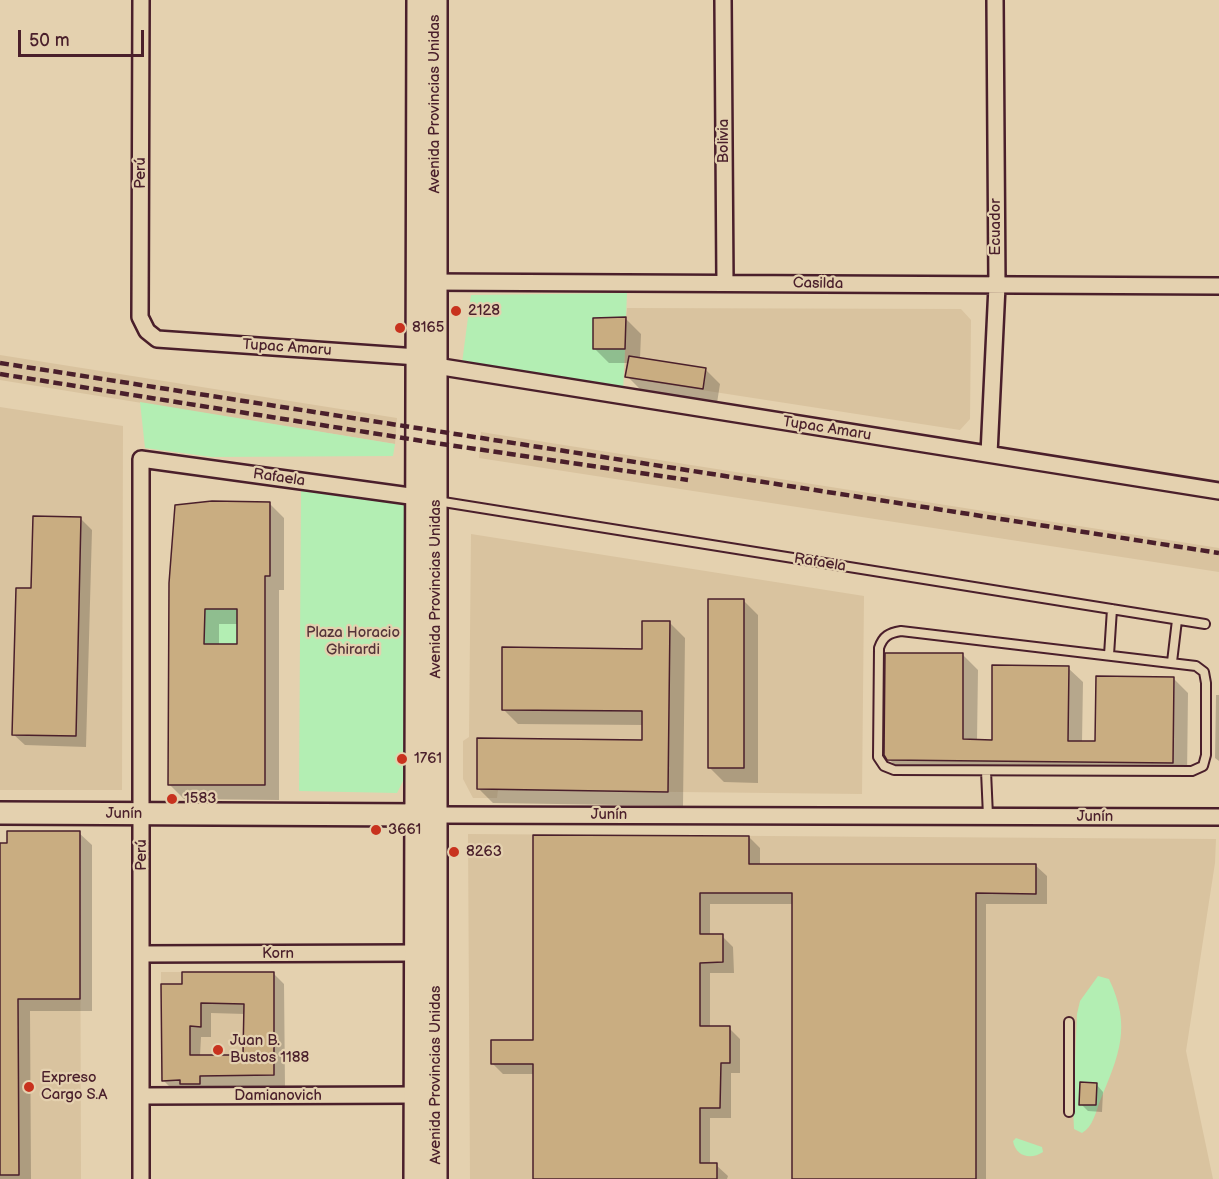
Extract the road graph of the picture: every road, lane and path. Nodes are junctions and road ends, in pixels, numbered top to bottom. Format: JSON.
{"nodes":[{"id":1,"x":141,"y":0,"type":"edge"},
{"id":2,"x":418,"y":0,"type":"edge"},
{"id":3,"x":435,"y":0,"type":"edge"},
{"id":4,"x":723,"y":0,"type":"edge"},
{"id":5,"x":995,"y":0,"type":"edge"},
{"id":6,"x":427,"y":282,"type":"junction"},
{"id":7,"x":725,"y":283,"type":"junction"},
{"id":8,"x":997,"y":286,"type":"junction"},
{"id":9,"x":1219,"y":286,"type":"edge"},
{"id":10,"x":157,"y":339,"type":"joint"},
{"id":11,"x":427,"y":362,"type":"junction"},
{"id":12,"x":989,"y":454,"type":"junction"},
{"id":13,"x":141,"y":459,"type":"joint"},
{"id":14,"x":1219,"y":491,"type":"edge"},
{"id":15,"x":426,"y":499,"type":"junction"},
{"id":16,"x":1112,"y":609,"type":"junction"},
{"id":17,"x":1177,"y":620,"type":"junction"},
{"id":18,"x":1205,"y":624,"type":"dead end"},
{"id":19,"x":1109,"y":655,"type":"junction"},
{"id":20,"x":1172,"y":662,"type":"junction"},
{"id":21,"x":986,"y":771,"type":"junction"},
{"id":22,"x":0,"y":813,"type":"edge"},
{"id":23,"x":142,"y":814,"type":"junction"},
{"id":24,"x":426,"y":815,"type":"junction"},
{"id":25,"x":988,"y":816,"type":"junction"},
{"id":26,"x":1219,"y":817,"type":"edge"},
{"id":27,"x":416,"y":953,"type":"junction"},
{"id":28,"x":141,"y":954,"type":"junction"},
{"id":29,"x":1069,"y":1022,"type":"dead end"},
{"id":30,"x":415,"y":1095,"type":"junction"},
{"id":31,"x":141,"y":1096,"type":"junction"},
{"id":32,"x":1069,"y":1112,"type":"dead end"},
{"id":33,"x":141,"y":1179,"type":"edge"},
{"id":34,"x":415,"y":1179,"type":"edge"},
{"id":35,"x":436,"y":1179,"type":"edge"}],
"edges":[{"from":1,"to":10,"type":"street","name":"Perú"},
{"from":2,"to":6,"type":"main road","name":"Avenida Provincias Unidas"},
{"from":3,"to":6,"type":"main road","name":"Avenida Provincias Unidas"},
{"from":4,"to":7,"type":"street","name":"Bolivia"},
{"from":5,"to":8,"type":"street","name":"Ecuador"},
{"from":6,"to":7,"type":"street","name":"Casilda"},
{"from":6,"to":11,"type":"main road","name":"Avenida Provincias Unidas"},
{"from":7,"to":8,"type":"street","name":"Casilda"},
{"from":8,"to":9,"type":"street","name":"Casilda"},
{"from":8,"to":12,"type":"street","name":"Ecuador"},
{"from":10,"to":11,"type":"street","name":"Tupac Amaru"},
{"from":11,"to":12,"type":"street","name":"Tupac Amaru"},
{"from":11,"to":15,"type":"main road","name":"Avenida Provincias Unidas"},
{"from":12,"to":14,"type":"street","name":"Tupac Amaru"},
{"from":13,"to":15,"type":"street","name":"Rafaela"},
{"from":13,"to":23,"type":"street","name":"Perú"},
{"from":15,"to":16,"type":"lane","name":"Rafaela"},
{"from":15,"to":24,"type":"main road","name":"Avenida Provincias Unidas"},
{"from":16,"to":17,"type":"lane","name":"Rafaela"},
{"from":16,"to":19,"type":"lane"},
{"from":17,"to":18,"type":"lane","name":"Rafaela"},
{"from":17,"to":20,"type":"lane"},
{"from":19,"to":20,"type":"lane"},
{"from":19,"to":21,"type":"lane"},
{"from":20,"to":21,"type":"lane"},
{"from":21,"to":25,"type":"lane"},
{"from":22,"to":23,"type":"main road","name":"Junín"},
{"from":23,"to":24,"type":"main road","name":"Junín"},
{"from":23,"to":28,"type":"street","name":"Perú"},
{"from":24,"to":25,"type":"street","name":"Junín"},
{"from":24,"to":27,"type":"main road","name":"Avenida Provincias Unidas"},
{"from":24,"to":35,"type":"main road","name":"Avenida Provincias Unidas"},
{"from":25,"to":26,"type":"street","name":"Junín"},
{"from":27,"to":28,"type":"street","name":"Korn"},
{"from":27,"to":30,"type":"main road","name":"Avenida Provincias Unidas"},
{"from":28,"to":31,"type":"street","name":"Perú"},
{"from":29,"to":32,"type":"lane"},
{"from":30,"to":31,"type":"street","name":"Damianovich"},
{"from":30,"to":34,"type":"main road","name":"Avenida Provincias Unidas"},
{"from":31,"to":33,"type":"street","name":"Perú"}]}
